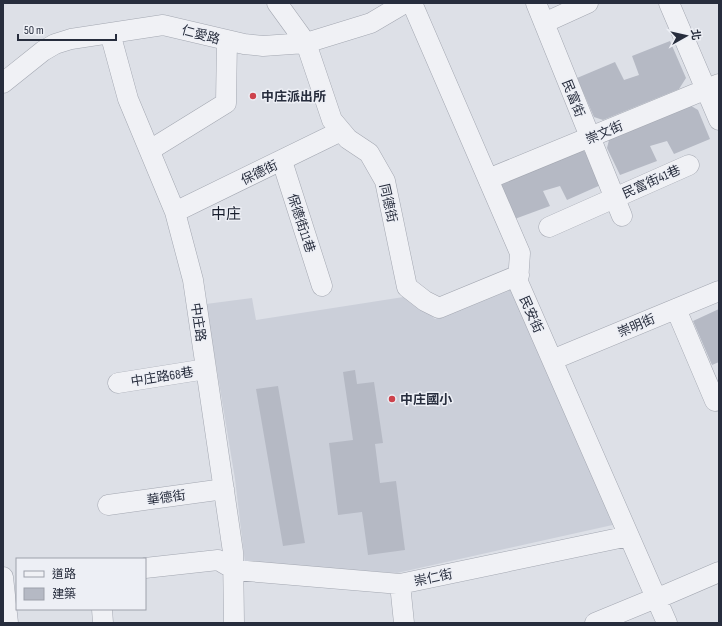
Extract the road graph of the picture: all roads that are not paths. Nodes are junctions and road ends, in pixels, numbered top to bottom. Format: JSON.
{"nodes":[{"id":1,"x":277,"y":3,"type":"edge"},
{"id":2,"x":405,"y":3,"type":"edge"},
{"id":3,"x":412,"y":3,"type":"edge"},
{"id":4,"x":536,"y":3,"type":"edge"},
{"id":5,"x":588,"y":3,"type":"edge"},
{"id":6,"x":669,"y":3,"type":"edge"},
{"id":7,"x":544,"y":22,"type":"junction"},
{"id":8,"x":110,"y":34,"type":"junction"},
{"id":9,"x":227,"y":40,"type":"junction"},
{"id":10,"x":306,"y":43,"type":"junction"},
{"id":11,"x":3,"y":62,"type":"edge"},
{"id":12,"x":26,"y":64,"type":"junction"},
{"id":13,"x":3,"y":83,"type":"edge"},
{"id":14,"x":712,"y":87,"type":"edge"},
{"id":15,"x":719,"y":120,"type":"edge"},
{"id":16,"x":341,"y":131,"type":"junction"},
{"id":17,"x":591,"y":138,"type":"junction"},
{"id":18,"x":150,"y":150,"type":"junction"},
{"id":19,"x":282,"y":160,"type":"junction"},
{"id":20,"x":688,"y":165,"type":"dead end"},
{"id":21,"x":488,"y":179,"type":"junction"},
{"id":22,"x":614,"y":198,"type":"junction"},
{"id":23,"x":175,"y":212,"type":"junction"},
{"id":24,"x":622,"y":216,"type":"dead end"},
{"id":25,"x":549,"y":227,"type":"dead end"},
{"id":26,"x":519,"y":275,"type":"junction"},
{"id":27,"x":322,"y":286,"type":"dead end"},
{"id":28,"x":719,"y":291,"type":"edge"},
{"id":29,"x":676,"y":308,"type":"junction"},
{"id":30,"x":552,"y":360,"type":"junction"},
{"id":31,"x":206,"y":369,"type":"junction"},
{"id":32,"x":118,"y":383,"type":"dead end"},
{"id":33,"x":715,"y":401,"type":"dead end"},
{"id":34,"x":224,"y":489,"type":"junction"},
{"id":35,"x":108,"y":505,"type":"dead end"},
{"id":36,"x":629,"y":536,"type":"junction"},
{"id":37,"x":146,"y":568,"type":"edge"},
{"id":38,"x":235,"y":570,"type":"junction"},
{"id":39,"x":719,"y":572,"type":"edge"},
{"id":40,"x":3,"y":576,"type":"edge"},
{"id":41,"x":400,"y":584,"type":"junction"},
{"id":42,"x":651,"y":601,"type":"junction"},
{"id":43,"x":102,"y":610,"type":"edge"},
{"id":44,"x":8,"y":623,"type":"edge"},
{"id":45,"x":103,"y":623,"type":"edge"},
{"id":46,"x":234,"y":623,"type":"edge"},
{"id":47,"x":404,"y":623,"type":"edge"},
{"id":48,"x":595,"y":623,"type":"edge"},
{"id":49,"x":667,"y":623,"type":"edge"}],
"edges":[{"from":1,"to":10,"type":"street","name":"同德街"},
{"from":2,"to":10,"type":"street","name":"仁愛路"},
{"from":3,"to":21,"type":"street","name":"民安街"},
{"from":4,"to":7,"type":"street","name":"民富街"},
{"from":5,"to":7,"type":"street"},
{"from":6,"to":14,"type":"street"},
{"from":7,"to":17,"type":"street","name":"民富街"},
{"from":8,"to":9,"type":"street","name":"仁愛路"},
{"from":8,"to":12,"type":"street","name":"仁愛路"},
{"from":8,"to":18,"type":"street","name":"中庄路"},
{"from":9,"to":10,"type":"street","name":"仁愛路"},
{"from":9,"to":18,"type":"street"},
{"from":10,"to":16,"type":"street","name":"同德街"},
{"from":11,"to":12,"type":"street"},
{"from":12,"to":13,"type":"street","name":"仁愛路"},
{"from":14,"to":15,"type":"street"},
{"from":14,"to":17,"type":"street","name":"崇文街"},
{"from":16,"to":19,"type":"street","name":"保德街"},
{"from":16,"to":26,"type":"street","name":"同德街"},
{"from":17,"to":21,"type":"street","name":"崇文街"},
{"from":17,"to":22,"type":"street","name":"民富街"},
{"from":18,"to":23,"type":"street","name":"中庄路"},
{"from":19,"to":23,"type":"street","name":"保德街"},
{"from":19,"to":27,"type":"street","name":"保德街11巷"},
{"from":20,"to":22,"type":"street","name":"民富街41巷"},
{"from":21,"to":26,"type":"street","name":"民安街"},
{"from":22,"to":24,"type":"street","name":"民富街"},
{"from":22,"to":25,"type":"street","name":"民富街41巷"},
{"from":23,"to":31,"type":"street","name":"中庄路"},
{"from":26,"to":30,"type":"street","name":"民安街"},
{"from":28,"to":29,"type":"street","name":"崇明街"},
{"from":29,"to":30,"type":"street","name":"崇明街"},
{"from":29,"to":33,"type":"street"},
{"from":30,"to":36,"type":"street","name":"民安街"},
{"from":31,"to":32,"type":"street","name":"中庄路68巷"},
{"from":31,"to":34,"type":"street","name":"中庄路"},
{"from":34,"to":35,"type":"street","name":"華德街"},
{"from":34,"to":38,"type":"street","name":"中庄路"},
{"from":36,"to":41,"type":"street","name":"崇仁街"},
{"from":36,"to":42,"type":"street","name":"民安街"},
{"from":37,"to":38,"type":"street"},
{"from":38,"to":41,"type":"street","name":"崇仁街"},
{"from":38,"to":46,"type":"street","name":"中庄路"},
{"from":39,"to":42,"type":"street"},
{"from":40,"to":44,"type":"street"},
{"from":41,"to":47,"type":"street"},
{"from":42,"to":48,"type":"street"},
{"from":42,"to":49,"type":"street","name":"民安街"},
{"from":43,"to":45,"type":"street"}]}
